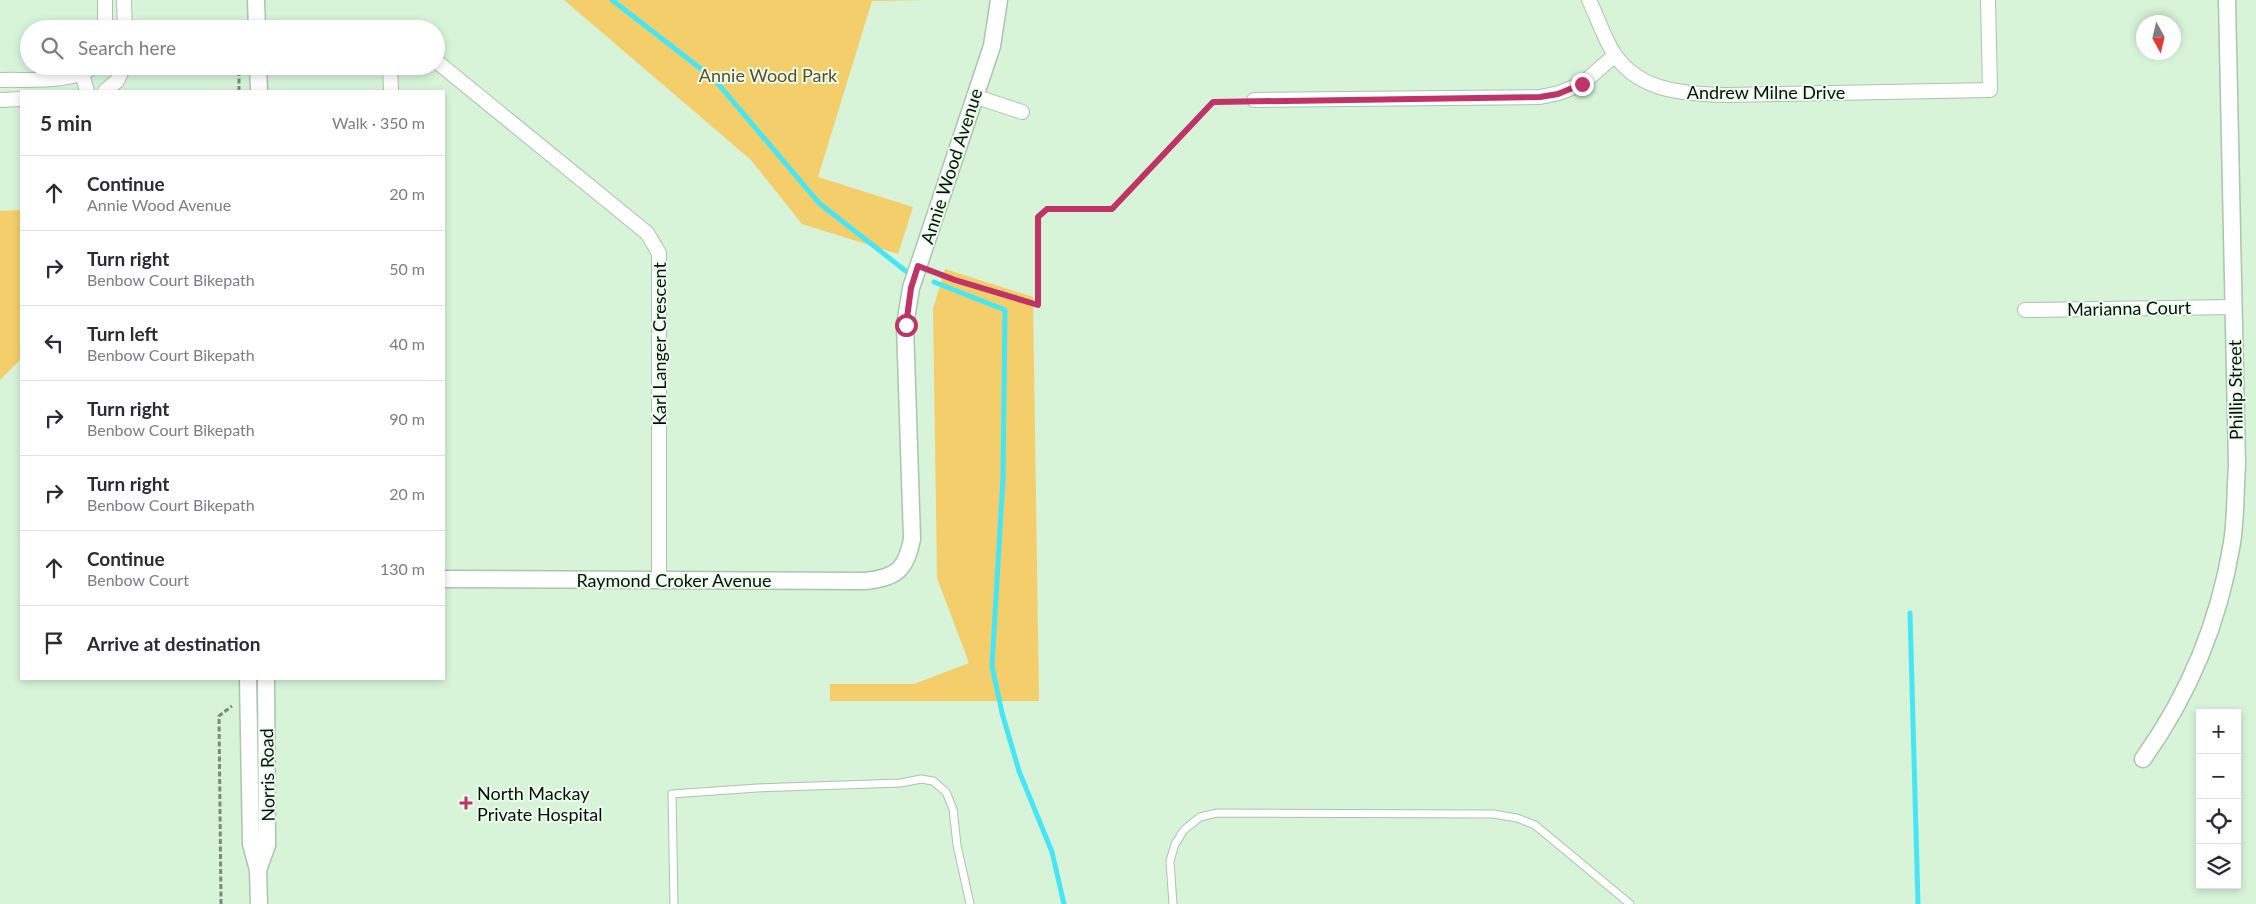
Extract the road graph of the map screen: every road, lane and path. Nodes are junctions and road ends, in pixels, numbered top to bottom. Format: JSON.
{"nodes":[{"id":1,"x":105,"y":0,"type":"edge"},
{"id":2,"x":124,"y":0,"type":"edge"},
{"id":3,"x":251,"y":0,"type":"edge"},
{"id":4,"x":256,"y":0,"type":"edge"},
{"id":5,"x":999,"y":0,"type":"edge"},
{"id":6,"x":1589,"y":0,"type":"edge"},
{"id":7,"x":1988,"y":0,"type":"edge"},
{"id":8,"x":2227,"y":0,"type":"edge"},
{"id":9,"x":104,"y":20,"type":"edge"},
{"id":10,"x":125,"y":20,"type":"edge"},
{"id":11,"x":250,"y":20,"type":"edge"},
{"id":12,"x":257,"y":20,"type":"edge"},
{"id":13,"x":1615,"y":55,"type":"junction"},
{"id":14,"x":445,"y":68,"type":"edge"},
{"id":15,"x":70,"y":75,"type":"edge"},
{"id":16,"x":88,"y":75,"type":"edge"},
{"id":17,"x":120,"y":75,"type":"edge"},
{"id":18,"x":239,"y":75,"type":"edge"},
{"id":19,"x":250,"y":75,"type":"edge"},
{"id":20,"x":258,"y":75,"type":"edge"},
{"id":21,"x":390,"y":75,"type":"edge"},
{"id":22,"x":0,"y":80,"type":"edge"},
{"id":23,"x":29,"y":85,"type":"edge"},
{"id":24,"x":87,"y":90,"type":"edge"},
{"id":25,"x":106,"y":90,"type":"edge"},
{"id":26,"x":239,"y":90,"type":"edge"},
{"id":27,"x":249,"y":90,"type":"edge"},
{"id":28,"x":259,"y":90,"type":"edge"},
{"id":29,"x":391,"y":90,"type":"edge"},
{"id":30,"x":974,"y":96,"type":"junction"},
{"id":31,"x":20,"y":99,"type":"edge"},
{"id":32,"x":0,"y":100,"type":"edge"},
{"id":33,"x":1254,"y":100,"type":"joint"},
{"id":34,"x":1022,"y":112,"type":"dead end"},
{"id":35,"x":918,"y":266,"type":"junction"},
{"id":36,"x":2234,"y":307,"type":"junction"},
{"id":37,"x":2025,"y":310,"type":"dead end"},
{"id":38,"x":900,"y":569,"type":"joint"},
{"id":39,"x":445,"y":579,"type":"edge"},
{"id":40,"x":659,"y":580,"type":"junction"},
{"id":41,"x":248,"y":680,"type":"edge"},
{"id":42,"x":266,"y":680,"type":"edge"},
{"id":43,"x":235,"y":704,"type":"dead end"},
{"id":44,"x":2143,"y":759,"type":"dead end"},
{"id":45,"x":258,"y":870,"type":"junction"},
{"id":46,"x":221,"y":904,"type":"edge"},
{"id":47,"x":259,"y":904,"type":"edge"},
{"id":48,"x":674,"y":904,"type":"edge"},
{"id":49,"x":970,"y":904,"type":"edge"},
{"id":50,"x":1173,"y":904,"type":"edge"},
{"id":51,"x":1630,"y":904,"type":"edge"}],
"edges":[{"from":1,"to":9,"type":"street"},
{"from":2,"to":10,"type":"street"},
{"from":3,"to":11,"type":"street"},
{"from":4,"to":12,"type":"street"},
{"from":5,"to":30,"type":"street","name":"Annie Wood Avenue"},
{"from":6,"to":13,"type":"street","name":"Andrew Milne Drive"},
{"from":7,"to":13,"type":"street","name":"Andrew Milne Drive"},
{"from":8,"to":36,"type":"street","name":"Phillip Street"},
{"from":13,"to":33,"type":"street"},
{"from":14,"to":40,"type":"street","name":"Karl Langer Crescent"},
{"from":15,"to":23,"type":"street"},
{"from":16,"to":24,"type":"street"},
{"from":17,"to":25,"type":"street"},
{"from":18,"to":26,"type":"path"},
{"from":19,"to":27,"type":"street"},
{"from":20,"to":28,"type":"street"},
{"from":21,"to":29,"type":"street"},
{"from":22,"to":23,"type":"street"},
{"from":30,"to":34,"type":"street"},
{"from":30,"to":35,"type":"street","name":"Annie Wood Avenue"},
{"from":31,"to":32,"type":"street"},
{"from":33,"to":35,"type":"path"},
{"from":35,"to":38,"type":"street","name":"Annie Wood Avenue"},
{"from":36,"to":37,"type":"street","name":"Marianna Court"},
{"from":36,"to":44,"type":"street","name":"Phillip Street"},
{"from":38,"to":40,"type":"street","name":"Raymond Croker Avenue"},
{"from":39,"to":40,"type":"street","name":"Raymond Croker Avenue"},
{"from":41,"to":45,"type":"street","name":"Norris Road"},
{"from":42,"to":45,"type":"street","name":"Norris Road"},
{"from":43,"to":46,"type":"path"},
{"from":45,"to":47,"type":"street","name":"Norris Road"},
{"from":48,"to":49,"type":"lane"},
{"from":50,"to":51,"type":"lane"}]}
